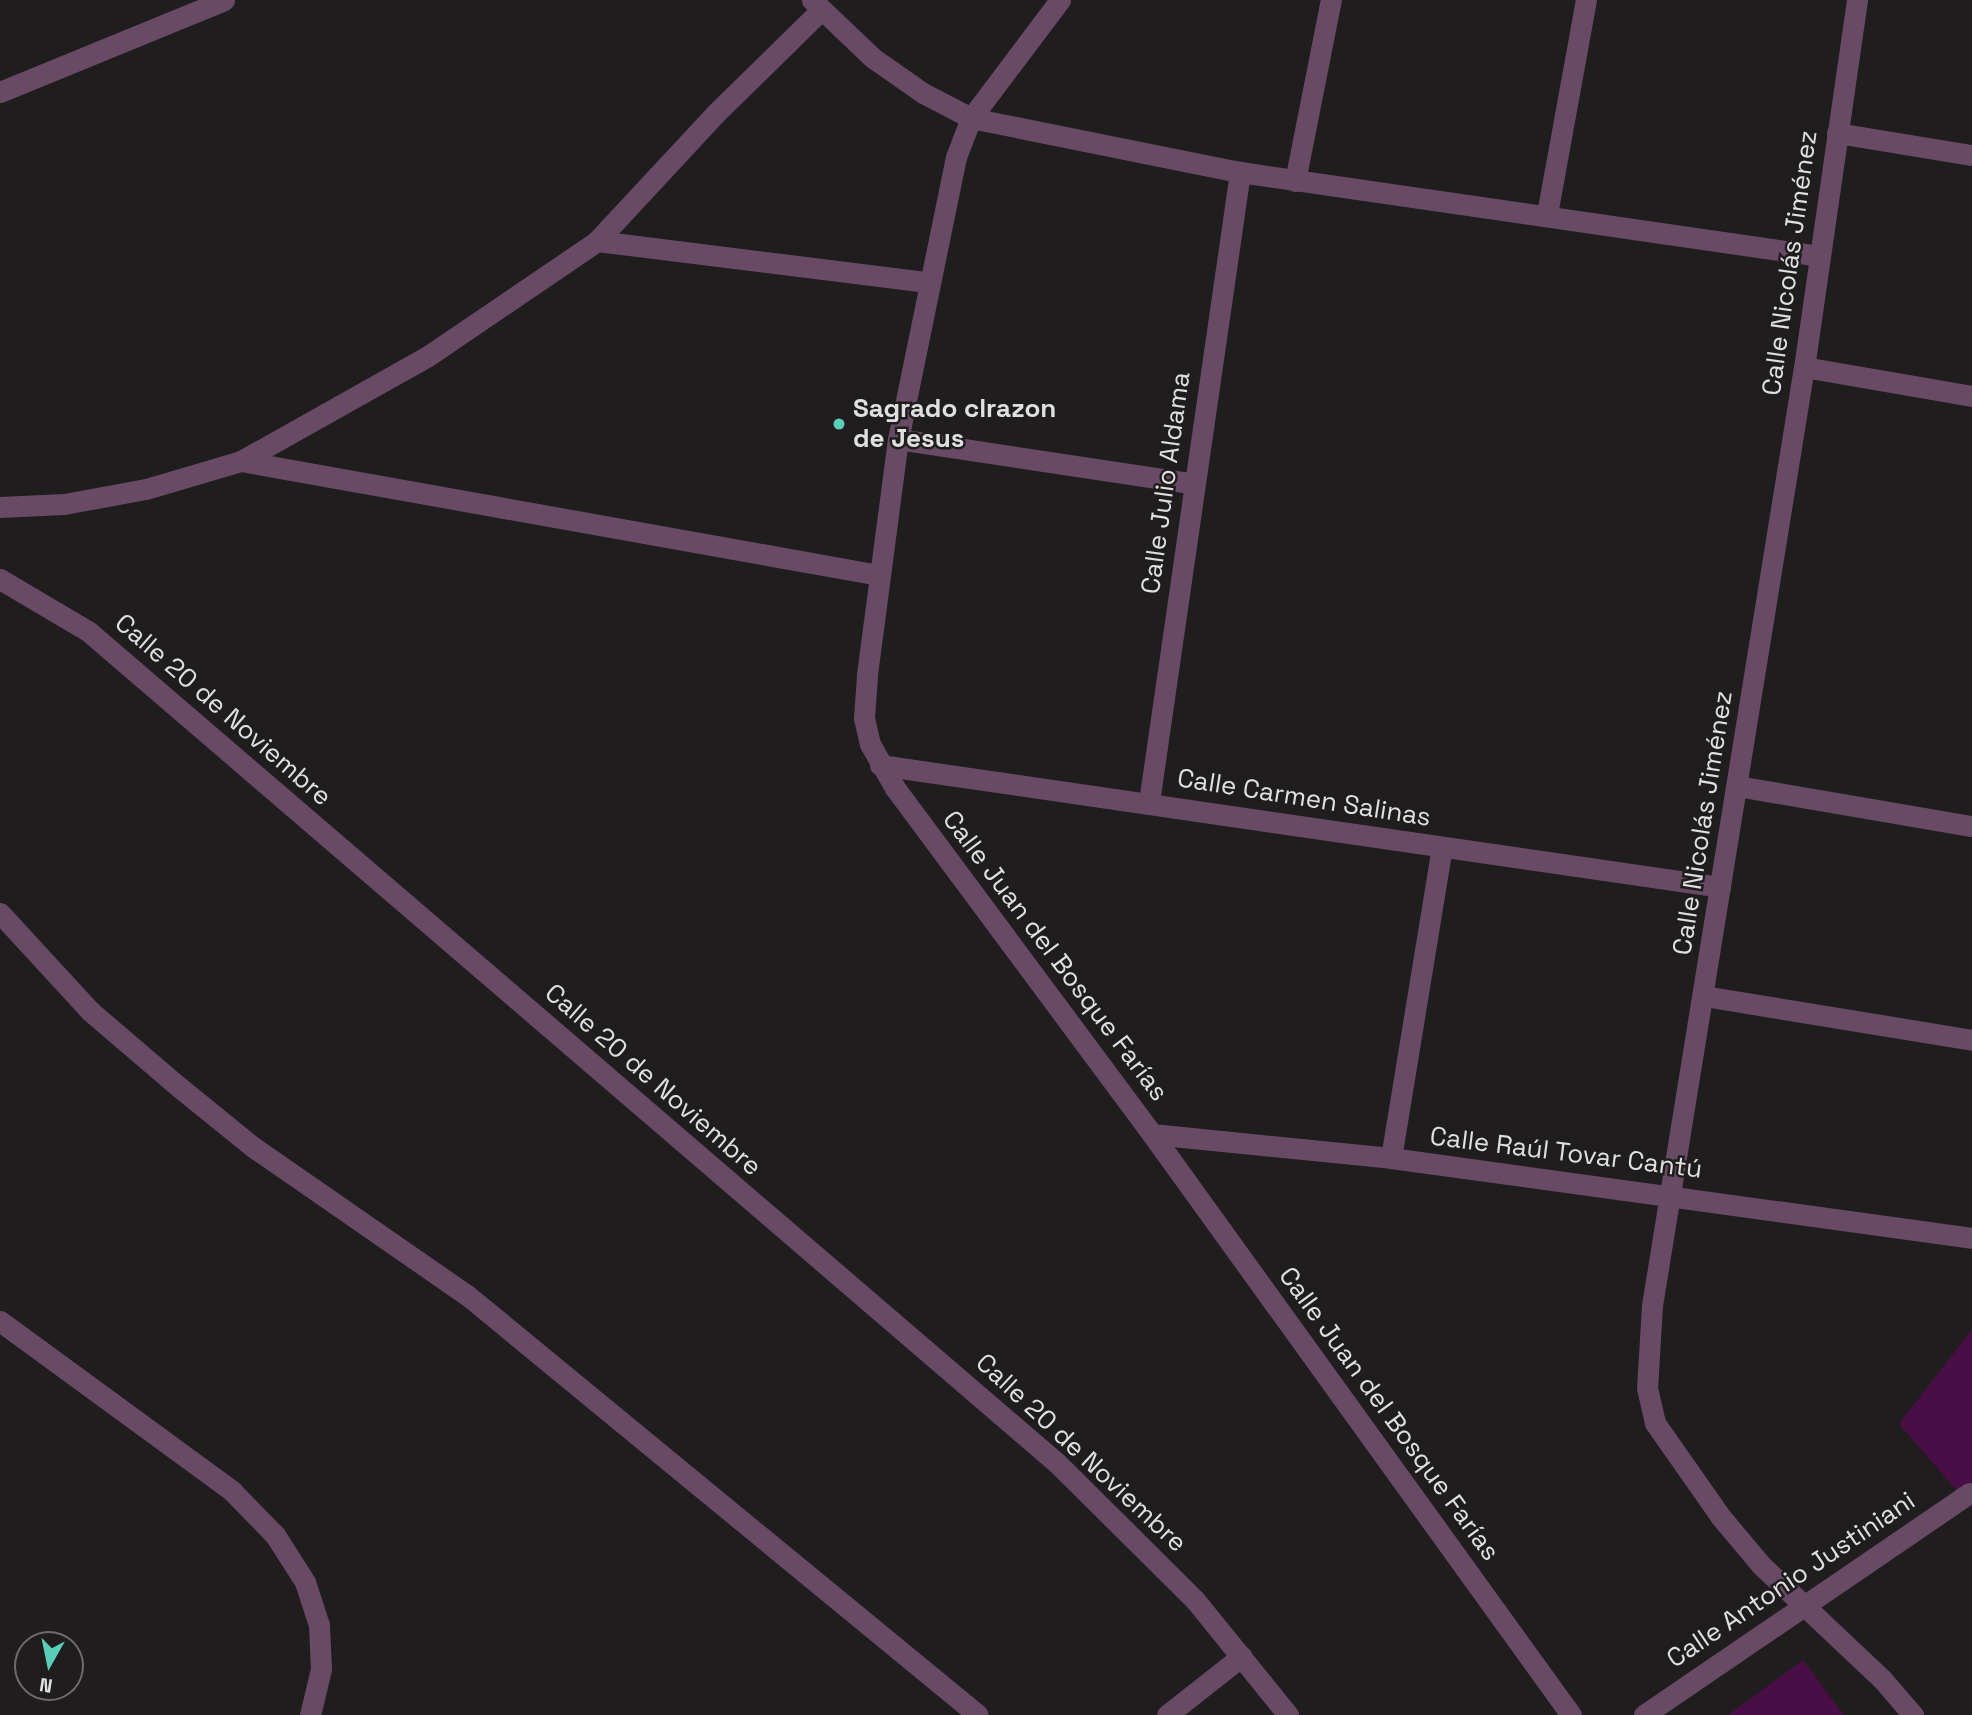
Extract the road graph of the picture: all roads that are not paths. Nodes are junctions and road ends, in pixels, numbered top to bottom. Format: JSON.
{"nodes":[{"id":1,"x":223,"y":0,"type":"edge"},
{"id":2,"x":1060,"y":0,"type":"edge"},
{"id":3,"x":1331,"y":0,"type":"edge"},
{"id":4,"x":1586,"y":0,"type":"edge"},
{"id":5,"x":1857,"y":0,"type":"edge"},
{"id":6,"x":816,"y":6,"type":"edge"},
{"id":7,"x":0,"y":92,"type":"edge"},
{"id":8,"x":971,"y":118,"type":"junction"},
{"id":9,"x":1837,"y":133,"type":"junction"},
{"id":10,"x":1972,"y":155,"type":"edge"},
{"id":11,"x":1240,"y":172,"type":"junction"},
{"id":12,"x":1295,"y":181,"type":"junction"},
{"id":13,"x":1547,"y":214,"type":"junction"},
{"id":14,"x":597,"y":241,"type":"junction"},
{"id":15,"x":1819,"y":256,"type":"junction"},
{"id":16,"x":927,"y":282,"type":"junction"},
{"id":17,"x":1804,"y":368,"type":"junction"},
{"id":18,"x":1972,"y":396,"type":"edge"},
{"id":19,"x":898,"y":439,"type":"junction"},
{"id":20,"x":241,"y":461,"type":"junction"},
{"id":21,"x":1194,"y":484,"type":"junction"},
{"id":22,"x":0,"y":507,"type":"edge"},
{"id":23,"x":879,"y":575,"type":"junction"},
{"id":24,"x":0,"y":579,"type":"edge"},
{"id":25,"x":880,"y":765,"type":"junction"},
{"id":26,"x":1737,"y":786,"type":"junction"},
{"id":27,"x":1149,"y":802,"type":"junction"},
{"id":28,"x":1972,"y":826,"type":"edge"},
{"id":29,"x":1442,"y":847,"type":"junction"},
{"id":30,"x":1720,"y":887,"type":"junction"},
{"id":31,"x":0,"y":913,"type":"edge"},
{"id":32,"x":1704,"y":996,"type":"junction"},
{"id":33,"x":1972,"y":1040,"type":"edge"},
{"id":34,"x":1152,"y":1134,"type":"junction"},
{"id":35,"x":1391,"y":1158,"type":"junction"},
{"id":36,"x":1672,"y":1195,"type":"junction"},
{"id":37,"x":1972,"y":1238,"type":"edge"},
{"id":38,"x":0,"y":1321,"type":"edge"},
{"id":39,"x":1970,"y":1493,"type":"dead end"},
{"id":40,"x":1801,"y":1605,"type":"junction"},
{"id":41,"x":1242,"y":1656,"type":"junction"},
{"id":42,"x":310,"y":1715,"type":"edge"},
{"id":43,"x":978,"y":1715,"type":"edge"},
{"id":44,"x":1167,"y":1715,"type":"edge"},
{"id":45,"x":1288,"y":1715,"type":"edge"},
{"id":46,"x":1571,"y":1715,"type":"edge"},
{"id":47,"x":1644,"y":1715,"type":"edge"},
{"id":48,"x":1913,"y":1715,"type":"edge"}],
"edges":[{"from":1,"to":7,"type":"street"},
{"from":2,"to":8,"type":"street","name":"Calle Juan del Bosque Farías"},
{"from":3,"to":12,"type":"street"},
{"from":4,"to":13,"type":"street"},
{"from":5,"to":9,"type":"street","name":"Calle Nicolás Jiménez"},
{"from":6,"to":8,"type":"street"},
{"from":6,"to":14,"type":"street"},
{"from":8,"to":11,"type":"street"},
{"from":8,"to":16,"type":"street","name":"Calle Juan del Bosque Farías"},
{"from":9,"to":10,"type":"street"},
{"from":9,"to":15,"type":"street","name":"Calle Nicolás Jiménez"},
{"from":11,"to":12,"type":"street"},
{"from":11,"to":21,"type":"street","name":"Calle Julio Aldama"},
{"from":12,"to":13,"type":"street"},
{"from":13,"to":15,"type":"street"},
{"from":14,"to":16,"type":"street"},
{"from":14,"to":20,"type":"street"},
{"from":15,"to":17,"type":"street","name":"Calle Nicolás Jiménez"},
{"from":16,"to":19,"type":"street","name":"Calle Juan del Bosque Farías"},
{"from":17,"to":18,"type":"street"},
{"from":17,"to":26,"type":"street","name":"Calle Nicolás Jiménez"},
{"from":19,"to":21,"type":"street"},
{"from":19,"to":23,"type":"street","name":"Calle Juan del Bosque Farías"},
{"from":20,"to":22,"type":"street"},
{"from":20,"to":23,"type":"street"},
{"from":21,"to":27,"type":"street","name":"Calle Julio Aldama"},
{"from":23,"to":25,"type":"street","name":"Calle Juan del Bosque Farías"},
{"from":24,"to":41,"type":"street","name":"Calle 20 de Noviembre"},
{"from":25,"to":27,"type":"street","name":"Calle Carmen Salinas"},
{"from":25,"to":34,"type":"street","name":"Calle Juan del Bosque Farías"},
{"from":26,"to":28,"type":"street"},
{"from":26,"to":30,"type":"street","name":"Calle Nicolás Jiménez"},
{"from":27,"to":29,"type":"street","name":"Calle Carmen Salinas"},
{"from":29,"to":30,"type":"street","name":"Calle Carmen Salinas"},
{"from":29,"to":35,"type":"street"},
{"from":30,"to":32,"type":"street","name":"Calle Nicolás Jiménez"},
{"from":31,"to":43,"type":"street"},
{"from":32,"to":33,"type":"street"},
{"from":32,"to":36,"type":"street","name":"Calle Nicolás Jiménez"},
{"from":34,"to":35,"type":"street","name":"Calle Raúl Tovar Cantú"},
{"from":34,"to":46,"type":"street","name":"Calle Juan del Bosque Farías"},
{"from":35,"to":36,"type":"street","name":"Calle Raúl Tovar Cantú"},
{"from":36,"to":37,"type":"street","name":"Calle Raúl Tovar Cantú"},
{"from":36,"to":40,"type":"street","name":"Calle Nicolás Jiménez"},
{"from":38,"to":42,"type":"street"},
{"from":39,"to":40,"type":"street","name":"Calle Antonio Justiniani"},
{"from":40,"to":47,"type":"street","name":"Calle Antonio Justiniani"},
{"from":40,"to":48,"type":"street","name":"Calle Nicolás Jiménez"},
{"from":41,"to":44,"type":"street"},
{"from":41,"to":45,"type":"street","name":"Calle 20 de Noviembre"}]}
